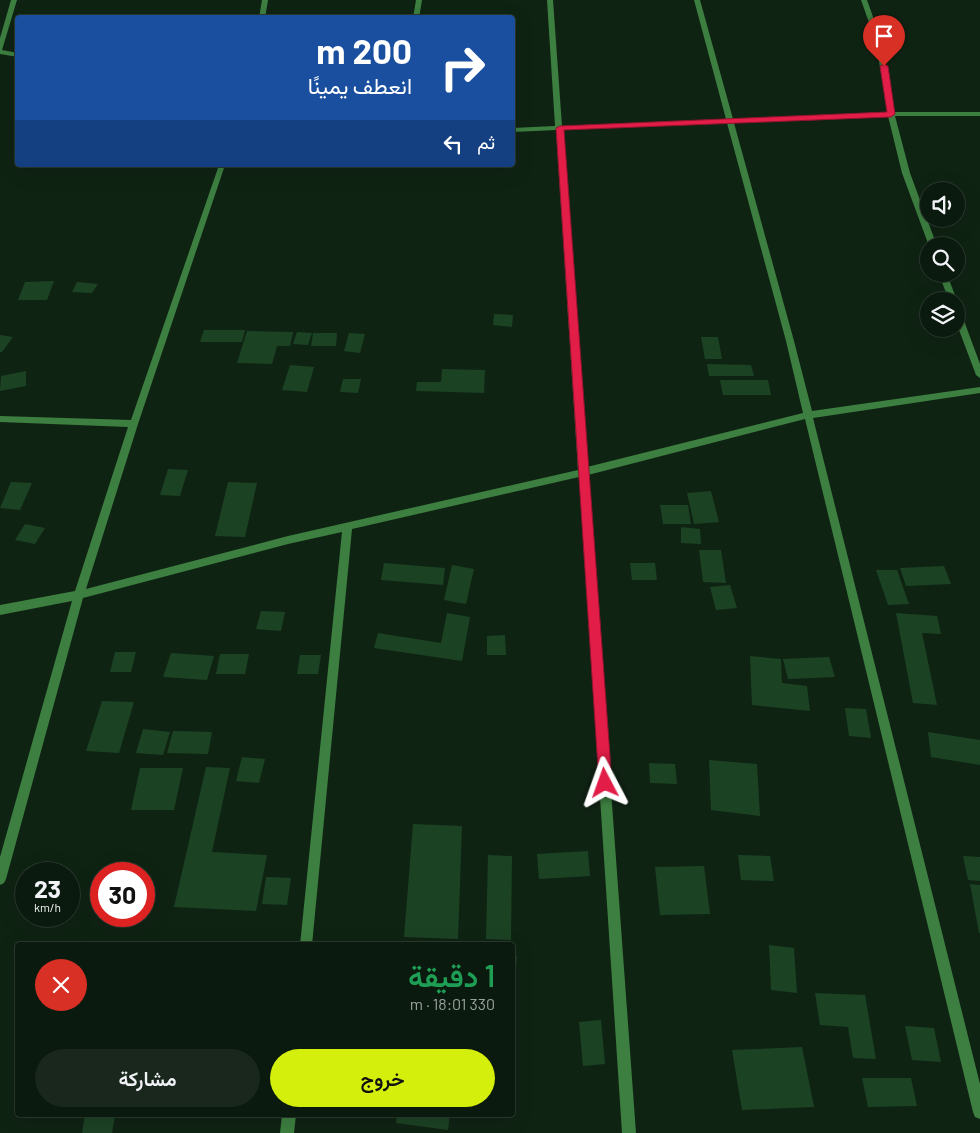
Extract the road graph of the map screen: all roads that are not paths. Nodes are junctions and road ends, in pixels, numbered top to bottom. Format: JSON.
{"nodes":[{"id":1,"x":14,"y":0,"type":"edge"},
{"id":2,"x":265,"y":0,"type":"edge"},
{"id":3,"x":419,"y":0,"type":"edge"},
{"id":4,"x":550,"y":0,"type":"edge"},
{"id":5,"x":697,"y":0,"type":"edge"},
{"id":6,"x":864,"y":0,"type":"edge"},
{"id":7,"x":262,"y":15,"type":"edge"},
{"id":8,"x":416,"y":15,"type":"edge"},
{"id":9,"x":0,"y":51,"type":"edge"},
{"id":10,"x":15,"y":54,"type":"edge"},
{"id":11,"x":891,"y":114,"type":"junction"},
{"id":12,"x":980,"y":114,"type":"edge"},
{"id":13,"x":730,"y":121,"type":"junction"},
{"id":14,"x":560,"y":128,"type":"junction"},
{"id":15,"x":515,"y":130,"type":"edge"},
{"id":16,"x":221,"y":167,"type":"edge"},
{"id":17,"x":930,"y":237,"type":"edge"},
{"id":18,"x":965,"y":334,"type":"edge"},
{"id":19,"x":980,"y":375,"type":"edge"},
{"id":20,"x":980,"y":390,"type":"edge"},
{"id":21,"x":809,"y":415,"type":"junction"},
{"id":22,"x":0,"y":418,"type":"edge"},
{"id":23,"x":134,"y":424,"type":"junction"},
{"id":24,"x":584,"y":472,"type":"junction"},
{"id":25,"x":347,"y":528,"type":"junction"},
{"id":26,"x":79,"y":595,"type":"junction"},
{"id":27,"x":0,"y":610,"type":"edge"},
{"id":28,"x":0,"y":879,"type":"edge"},
{"id":29,"x":306,"y":942,"type":"edge"},
{"id":30,"x":980,"y":1112,"type":"edge"},
{"id":31,"x":289,"y":1117,"type":"edge"},
{"id":32,"x":287,"y":1133,"type":"edge"},
{"id":33,"x":629,"y":1133,"type":"edge"}],
"edges":[{"from":1,"to":9,"type":"street"},
{"from":2,"to":7,"type":"street"},
{"from":3,"to":8,"type":"street"},
{"from":4,"to":14,"type":"street"},
{"from":5,"to":13,"type":"street"},
{"from":6,"to":11,"type":"street"},
{"from":9,"to":10,"type":"street"},
{"from":11,"to":12,"type":"street"},
{"from":11,"to":13,"type":"street"},
{"from":11,"to":17,"type":"street"},
{"from":13,"to":14,"type":"street"},
{"from":13,"to":21,"type":"street"},
{"from":14,"to":15,"type":"street"},
{"from":14,"to":24,"type":"street"},
{"from":16,"to":23,"type":"street"},
{"from":18,"to":19,"type":"street"},
{"from":20,"to":21,"type":"street"},
{"from":21,"to":24,"type":"street"},
{"from":21,"to":30,"type":"street"},
{"from":22,"to":23,"type":"street"},
{"from":23,"to":26,"type":"street"},
{"from":24,"to":25,"type":"street"},
{"from":24,"to":33,"type":"street"},
{"from":25,"to":26,"type":"street"},
{"from":25,"to":29,"type":"street"},
{"from":26,"to":27,"type":"street"},
{"from":26,"to":28,"type":"street"},
{"from":31,"to":32,"type":"street"}]}
